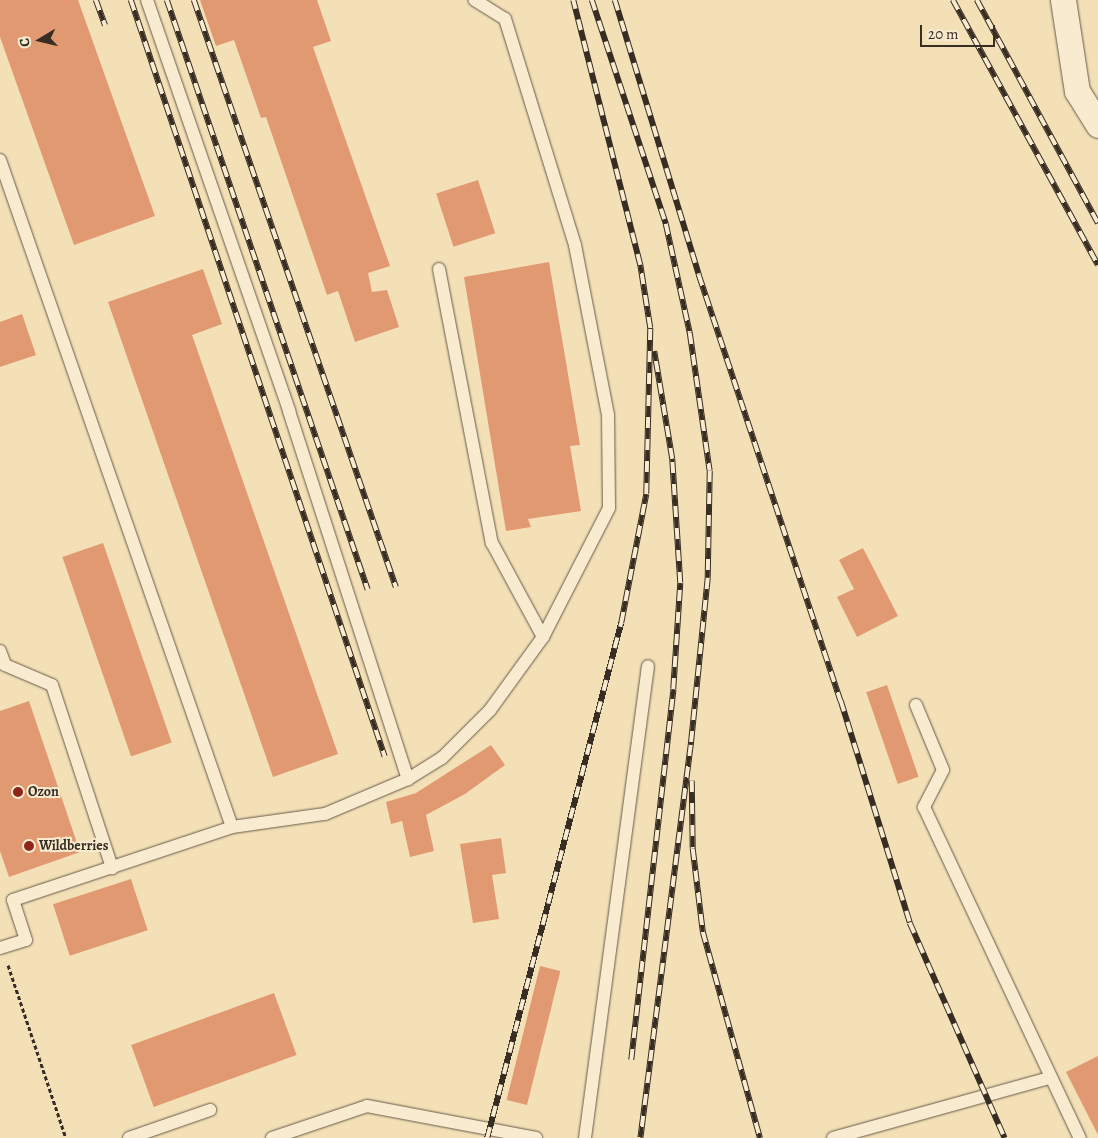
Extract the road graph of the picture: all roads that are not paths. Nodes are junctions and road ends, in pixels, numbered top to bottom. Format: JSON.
{"nodes":[{"id":1,"x":147,"y":0,"type":"edge"},
{"id":2,"x":475,"y":0,"type":"edge"},
{"id":3,"x":1063,"y":0,"type":"edge"},
{"id":4,"x":1098,"y":125,"type":"edge"},
{"id":5,"x":0,"y":160,"type":"edge"},
{"id":6,"x":439,"y":268,"type":"dead end"},
{"id":7,"x":543,"y":637,"type":"junction"},
{"id":8,"x":0,"y":651,"type":"edge"},
{"id":9,"x":648,"y":666,"type":"dead end"},
{"id":10,"x":916,"y":705,"type":"dead end"},
{"id":11,"x":408,"y":779,"type":"junction"},
{"id":12,"x":232,"y":827,"type":"junction"},
{"id":13,"x":112,"y":868,"type":"junction"},
{"id":14,"x":1,"y":947,"type":"edge"},
{"id":15,"x":1050,"y":1078,"type":"junction"},
{"id":16,"x":210,"y":1110,"type":"dead end"},
{"id":17,"x":129,"y":1138,"type":"edge"},
{"id":18,"x":272,"y":1138,"type":"edge"},
{"id":19,"x":536,"y":1138,"type":"edge"},
{"id":20,"x":584,"y":1138,"type":"edge"},
{"id":21,"x":833,"y":1138,"type":"edge"},
{"id":22,"x":1080,"y":1138,"type":"edge"}],
"edges":[{"from":1,"to":11,"type":"lane"},
{"from":2,"to":7,"type":"lane"},
{"from":3,"to":4,"type":"street"},
{"from":5,"to":12,"type":"lane"},
{"from":6,"to":7,"type":"lane"},
{"from":7,"to":11,"type":"lane"},
{"from":8,"to":13,"type":"lane"},
{"from":9,"to":20,"type":"lane"},
{"from":10,"to":15,"type":"lane"},
{"from":11,"to":12,"type":"lane"},
{"from":12,"to":13,"type":"lane"},
{"from":13,"to":14,"type":"lane"},
{"from":15,"to":21,"type":"lane"},
{"from":15,"to":22,"type":"lane"},
{"from":16,"to":17,"type":"lane"},
{"from":18,"to":19,"type":"lane"}]}
